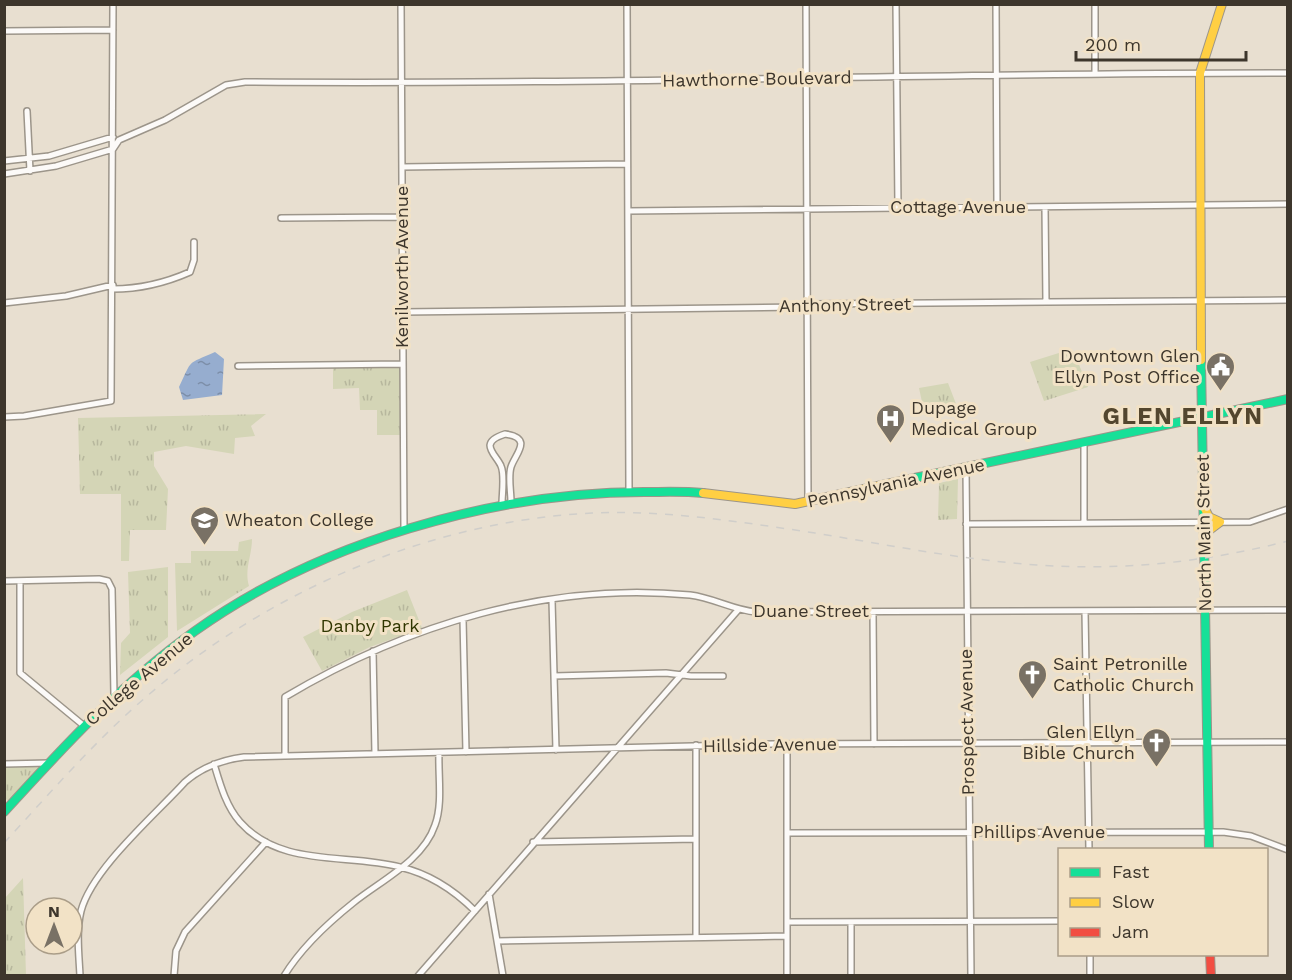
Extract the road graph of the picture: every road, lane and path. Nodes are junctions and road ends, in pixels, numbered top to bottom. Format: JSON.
{"nodes":[{"id":1,"x":113,"y":4,"type":"edge"},
{"id":2,"x":401,"y":4,"type":"edge"},
{"id":3,"x":627,"y":4,"type":"edge"},
{"id":4,"x":806,"y":4,"type":"edge"},
{"id":5,"x":896,"y":4,"type":"edge"},
{"id":6,"x":996,"y":4,"type":"edge"},
{"id":7,"x":1095,"y":4,"type":"edge"},
{"id":8,"x":1222,"y":4,"type":"edge"},
{"id":9,"x":113,"y":30,"type":"junction"},
{"id":10,"x":4,"y":31,"type":"edge"},
{"id":11,"x":1200,"y":73,"type":"junction"},
{"id":12,"x":1287,"y":73,"type":"edge"},
{"id":13,"x":1095,"y":74,"type":"junction"},
{"id":14,"x":896,"y":75,"type":"junction"},
{"id":15,"x":996,"y":75,"type":"junction"},
{"id":16,"x":806,"y":78,"type":"junction"},
{"id":17,"x":627,"y":82,"type":"junction"},
{"id":18,"x":401,"y":83,"type":"junction"},
{"id":19,"x":27,"y":111,"type":"dead end"},
{"id":20,"x":113,"y":137,"type":"junction"},
{"id":21,"x":113,"y":149,"type":"junction"},
{"id":22,"x":29,"y":158,"type":"junction"},
{"id":23,"x":4,"y":160,"type":"edge"},
{"id":24,"x":627,"y":164,"type":"junction"},
{"id":25,"x":402,"y":167,"type":"junction"},
{"id":26,"x":30,"y":171,"type":"junction"},
{"id":27,"x":4,"y":174,"type":"edge"},
{"id":28,"x":1287,"y":204,"type":"edge"},
{"id":29,"x":1201,"y":205,"type":"junction"},
{"id":30,"x":898,"y":207,"type":"junction"},
{"id":31,"x":998,"y":207,"type":"junction"},
{"id":32,"x":1045,"y":207,"type":"junction"},
{"id":33,"x":807,"y":210,"type":"junction"},
{"id":34,"x":628,"y":212,"type":"junction"},
{"id":35,"x":402,"y":217,"type":"junction"},
{"id":36,"x":281,"y":218,"type":"dead end"},
{"id":37,"x":194,"y":242,"type":"dead end"},
{"id":38,"x":113,"y":285,"type":"junction"},
{"id":39,"x":1202,"y":300,"type":"junction"},
{"id":40,"x":1287,"y":300,"type":"edge"},
{"id":41,"x":1046,"y":302,"type":"junction"},
{"id":42,"x":4,"y":303,"type":"edge"},
{"id":43,"x":807,"y":305,"type":"junction"},
{"id":44,"x":628,"y":309,"type":"junction"},
{"id":45,"x":403,"y":312,"type":"junction"},
{"id":46,"x":403,"y":364,"type":"junction"},
{"id":47,"x":238,"y":366,"type":"dead end"},
{"id":48,"x":1287,"y":399,"type":"edge"},
{"id":49,"x":4,"y":417,"type":"edge"},
{"id":50,"x":1203,"y":418,"type":"junction"},
{"id":51,"x":1084,"y":444,"type":"junction"},
{"id":52,"x":966,"y":469,"type":"junction"},
{"id":53,"x":629,"y":490,"type":"junction"},
{"id":54,"x":808,"y":501,"type":"junction"},
{"id":55,"x":511,"y":502,"type":"junction"},
{"id":56,"x":502,"y":504,"type":"junction"},
{"id":57,"x":1203,"y":505,"type":"junction"},
{"id":58,"x":1287,"y":509,"type":"edge"},
{"id":59,"x":1084,"y":522,"type":"junction"},
{"id":60,"x":1220,"y":522,"type":"junction"},
{"id":61,"x":1202,"y":523,"type":"junction"},
{"id":62,"x":966,"y":524,"type":"junction"},
{"id":63,"x":404,"y":530,"type":"junction"},
{"id":64,"x":1204,"y":545,"type":"junction"},
{"id":65,"x":4,"y":581,"type":"edge"},
{"id":66,"x":20,"y":581,"type":"junction"},
{"id":67,"x":552,"y":600,"type":"junction"},
{"id":68,"x":232,"y":607,"type":"joint"},
{"id":69,"x":738,"y":610,"type":"junction"},
{"id":70,"x":1205,"y":610,"type":"junction"},
{"id":71,"x":1287,"y":610,"type":"edge"},
{"id":72,"x":966,"y":611,"type":"junction"},
{"id":73,"x":1085,"y":611,"type":"junction"},
{"id":74,"x":873,"y":612,"type":"junction"},
{"id":75,"x":463,"y":619,"type":"junction"},
{"id":76,"x":373,"y":651,"type":"junction"},
{"id":77,"x":680,"y":675,"type":"junction"},
{"id":78,"x":554,"y":676,"type":"junction"},
{"id":79,"x":723,"y":676,"type":"dead end"},
{"id":80,"x":114,"y":695,"type":"junction"},
{"id":81,"x":83,"y":725,"type":"junction"},
{"id":82,"x":1206,"y":742,"type":"junction"},
{"id":83,"x":1287,"y":742,"type":"edge"},
{"id":84,"x":1086,"y":743,"type":"junction"},
{"id":85,"x":787,"y":744,"type":"junction"},
{"id":86,"x":874,"y":744,"type":"junction"},
{"id":87,"x":967,"y":744,"type":"junction"},
{"id":88,"x":696,"y":745,"type":"junction"},
{"id":89,"x":617,"y":747,"type":"junction"},
{"id":90,"x":556,"y":750,"type":"junction"},
{"id":91,"x":466,"y":752,"type":"junction"},
{"id":92,"x":439,"y":753,"type":"junction"},
{"id":93,"x":375,"y":754,"type":"junction"},
{"id":94,"x":285,"y":756,"type":"junction"},
{"id":95,"x":49,"y":763,"type":"junction"},
{"id":96,"x":4,"y":764,"type":"edge"},
{"id":97,"x":214,"y":764,"type":"junction"},
{"id":98,"x":6,"y":808,"type":"edge"},
{"id":99,"x":787,"y":832,"type":"junction"},
{"id":100,"x":969,"y":832,"type":"junction"},
{"id":101,"x":1089,"y":832,"type":"junction"},
{"id":102,"x":1209,"y":832,"type":"junction"},
{"id":103,"x":696,"y":839,"type":"junction"},
{"id":104,"x":266,"y":842,"type":"junction"},
{"id":105,"x":533,"y":842,"type":"junction"},
{"id":106,"x":1089,"y":848,"type":"edge"},
{"id":107,"x":1209,"y":848,"type":"edge"},
{"id":108,"x":1287,"y":850,"type":"edge"},
{"id":109,"x":402,"y":867,"type":"junction"},
{"id":110,"x":489,"y":894,"type":"junction"},
{"id":111,"x":475,"y":911,"type":"junction"},
{"id":112,"x":970,"y":921,"type":"junction"},
{"id":113,"x":1058,"y":921,"type":"edge"},
{"id":114,"x":787,"y":922,"type":"junction"},
{"id":115,"x":851,"y":922,"type":"junction"},
{"id":116,"x":787,"y":936,"type":"junction"},
{"id":117,"x":696,"y":937,"type":"junction"},
{"id":118,"x":497,"y":941,"type":"junction"},
{"id":119,"x":1090,"y":956,"type":"edge"},
{"id":120,"x":1210,"y":956,"type":"edge"},
{"id":121,"x":80,"y":975,"type":"edge"},
{"id":122,"x":174,"y":975,"type":"edge"},
{"id":123,"x":284,"y":975,"type":"edge"},
{"id":124,"x":418,"y":975,"type":"edge"},
{"id":125,"x":503,"y":975,"type":"edge"},
{"id":126,"x":787,"y":975,"type":"edge"},
{"id":127,"x":851,"y":975,"type":"edge"},
{"id":128,"x":971,"y":975,"type":"edge"},
{"id":129,"x":1090,"y":975,"type":"edge"},
{"id":130,"x":1210,"y":975,"type":"edge"}],
"edges":[{"from":1,"to":9,"type":"street"},
{"from":2,"to":18,"type":"street","name":"Kenilworth Avenue"},
{"from":3,"to":17,"type":"street"},
{"from":4,"to":16,"type":"street"},
{"from":5,"to":14,"type":"street"},
{"from":6,"to":15,"type":"street"},
{"from":7,"to":13,"type":"street"},
{"from":8,"to":11,"type":"street","name":"North Main Street"},
{"from":9,"to":10,"type":"street"},
{"from":9,"to":20,"type":"street"},
{"from":11,"to":12,"type":"street","name":"Hawthorne Boulevard"},
{"from":11,"to":13,"type":"street","name":"Hawthorne Boulevard"},
{"from":11,"to":29,"type":"street","name":"North Main Street"},
{"from":13,"to":15,"type":"street","name":"Hawthorne Boulevard"},
{"from":14,"to":15,"type":"street","name":"Hawthorne Boulevard"},
{"from":14,"to":16,"type":"street","name":"Hawthorne Boulevard"},
{"from":14,"to":30,"type":"street"},
{"from":15,"to":31,"type":"street"},
{"from":16,"to":17,"type":"street","name":"Hawthorne Boulevard"},
{"from":16,"to":33,"type":"street"},
{"from":17,"to":18,"type":"street","name":"Hawthorne Boulevard"},
{"from":17,"to":24,"type":"street"},
{"from":18,"to":21,"type":"street","name":"Hawthorne Boulevard"},
{"from":18,"to":25,"type":"street","name":"Kenilworth Avenue"},
{"from":19,"to":22,"type":"street"},
{"from":20,"to":21,"type":"street"},
{"from":20,"to":22,"type":"street"},
{"from":21,"to":26,"type":"street"},
{"from":21,"to":38,"type":"street"},
{"from":22,"to":23,"type":"street"},
{"from":22,"to":26,"type":"street"},
{"from":24,"to":25,"type":"street"},
{"from":24,"to":34,"type":"street"},
{"from":25,"to":35,"type":"street","name":"Kenilworth Avenue"},
{"from":26,"to":27,"type":"street"},
{"from":28,"to":29,"type":"street","name":"Cottage Avenue"},
{"from":29,"to":32,"type":"street","name":"Cottage Avenue"},
{"from":29,"to":39,"type":"street","name":"North Main Street"},
{"from":30,"to":31,"type":"street","name":"Cottage Avenue"},
{"from":30,"to":33,"type":"street","name":"Cottage Avenue"},
{"from":31,"to":32,"type":"street","name":"Cottage Avenue"},
{"from":32,"to":41,"type":"street"},
{"from":33,"to":34,"type":"street","name":"Cottage Avenue"},
{"from":33,"to":43,"type":"street"},
{"from":34,"to":44,"type":"street"},
{"from":35,"to":36,"type":"street"},
{"from":35,"to":45,"type":"street","name":"Kenilworth Avenue"},
{"from":37,"to":38,"type":"street"},
{"from":38,"to":42,"type":"street"},
{"from":38,"to":49,"type":"street"},
{"from":39,"to":40,"type":"street","name":"Anthony Street"},
{"from":39,"to":41,"type":"street","name":"Anthony Street"},
{"from":39,"to":50,"type":"street","name":"North Main Street"},
{"from":41,"to":43,"type":"street","name":"Anthony Street"},
{"from":43,"to":44,"type":"street","name":"Anthony Street"},
{"from":43,"to":54,"type":"street"},
{"from":44,"to":45,"type":"street","name":"Anthony Street"},
{"from":44,"to":53,"type":"street"},
{"from":45,"to":46,"type":"street","name":"Kenilworth Avenue"},
{"from":46,"to":47,"type":"street"},
{"from":46,"to":63,"type":"street","name":"Kenilworth Avenue"},
{"from":48,"to":50,"type":"street","name":"Pennsylvania Avenue"},
{"from":50,"to":51,"type":"street","name":"Pennsylvania Avenue"},
{"from":50,"to":57,"type":"street","name":"North Main Street"},
{"from":51,"to":52,"type":"street","name":"Pennsylvania Avenue"},
{"from":51,"to":59,"type":"street"},
{"from":52,"to":54,"type":"street","name":"Pennsylvania Avenue"},
{"from":52,"to":62,"type":"street","name":"Prospect Avenue"},
{"from":53,"to":54,"type":"street","name":"Pennsylvania Avenue"},
{"from":53,"to":55,"type":"street","name":"Pennsylvania Avenue"},
{"from":55,"to":56,"type":"street","name":"Pennsylvania Avenue"},
{"from":55,"to":56,"type":"street"},
{"from":56,"to":63,"type":"street","name":"Pennsylvania Avenue"},
{"from":57,"to":60,"type":"street"},
{"from":57,"to":61,"type":"street","name":"North Main Street"},
{"from":58,"to":60,"type":"street"},
{"from":59,"to":61,"type":"street"},
{"from":59,"to":62,"type":"street"},
{"from":60,"to":61,"type":"street"},
{"from":60,"to":64,"type":"street"},
{"from":61,"to":64,"type":"street","name":"North Main Street"},
{"from":62,"to":72,"type":"street","name":"Prospect Avenue"},
{"from":63,"to":68,"type":"street","name":"Pennsylvania Avenue"},
{"from":64,"to":70,"type":"street","name":"North Main Street"},
{"from":65,"to":66,"type":"street"},
{"from":66,"to":80,"type":"street"},
{"from":66,"to":81,"type":"street"},
{"from":67,"to":69,"type":"street","name":"Duane Street"},
{"from":67,"to":75,"type":"street","name":"Duane Street"},
{"from":67,"to":78,"type":"street"},
{"from":68,"to":80,"type":"street","name":"College Avenue"},
{"from":69,"to":74,"type":"street","name":"Duane Street"},
{"from":69,"to":77,"type":"street"},
{"from":70,"to":71,"type":"street","name":"Duane Street"},
{"from":70,"to":73,"type":"street","name":"Duane Street"},
{"from":70,"to":82,"type":"street","name":"North Main Street"},
{"from":72,"to":73,"type":"street","name":"Duane Street"},
{"from":72,"to":74,"type":"street","name":"Duane Street"},
{"from":72,"to":87,"type":"street","name":"Prospect Avenue"},
{"from":73,"to":84,"type":"street"},
{"from":74,"to":86,"type":"street"},
{"from":75,"to":76,"type":"street","name":"Duane Street"},
{"from":75,"to":91,"type":"street"},
{"from":76,"to":93,"type":"street"},
{"from":76,"to":94,"type":"street","name":"Duane Street"},
{"from":77,"to":78,"type":"street"},
{"from":77,"to":79,"type":"street"},
{"from":77,"to":89,"type":"street"},
{"from":78,"to":90,"type":"street"},
{"from":80,"to":81,"type":"street","name":"College Avenue"},
{"from":81,"to":95,"type":"street","name":"College Avenue"},
{"from":82,"to":83,"type":"street","name":"Hillside Avenue"},
{"from":82,"to":84,"type":"street","name":"Hillside Avenue"},
{"from":82,"to":102,"type":"street","name":"North Main Street"},
{"from":84,"to":87,"type":"street","name":"Hillside Avenue"},
{"from":84,"to":101,"type":"street"},
{"from":85,"to":86,"type":"street","name":"Hillside Avenue"},
{"from":85,"to":88,"type":"street","name":"Hillside Avenue"},
{"from":85,"to":99,"type":"street"},
{"from":86,"to":87,"type":"street","name":"Hillside Avenue"},
{"from":87,"to":100,"type":"street","name":"Prospect Avenue"},
{"from":88,"to":89,"type":"street","name":"Hillside Avenue"},
{"from":88,"to":103,"type":"street"},
{"from":89,"to":90,"type":"street","name":"Hillside Avenue"},
{"from":89,"to":105,"type":"street"},
{"from":90,"to":91,"type":"street","name":"Hillside Avenue"},
{"from":91,"to":92,"type":"street","name":"Hillside Avenue"},
{"from":92,"to":93,"type":"street","name":"Hillside Avenue"},
{"from":92,"to":109,"type":"street"},
{"from":93,"to":94,"type":"street","name":"Hillside Avenue"},
{"from":94,"to":97,"type":"street","name":"Hillside Avenue"},
{"from":95,"to":96,"type":"street"},
{"from":95,"to":98,"type":"street","name":"College Avenue"},
{"from":97,"to":104,"type":"street"},
{"from":97,"to":121,"type":"street"},
{"from":99,"to":100,"type":"street","name":"Phillips Avenue"},
{"from":99,"to":114,"type":"street"},
{"from":100,"to":101,"type":"street","name":"Phillips Avenue"},
{"from":100,"to":112,"type":"street","name":"Prospect Avenue"},
{"from":101,"to":102,"type":"street","name":"Phillips Avenue"},
{"from":101,"to":106,"type":"street"},
{"from":102,"to":107,"type":"street","name":"North Main Street"},
{"from":102,"to":108,"type":"street","name":"Phillips Avenue"},
{"from":103,"to":105,"type":"street"},
{"from":103,"to":117,"type":"street"},
{"from":104,"to":109,"type":"street"},
{"from":104,"to":122,"type":"street"},
{"from":105,"to":110,"type":"street"},
{"from":109,"to":111,"type":"street"},
{"from":109,"to":123,"type":"street"},
{"from":110,"to":111,"type":"street"},
{"from":110,"to":118,"type":"street"},
{"from":111,"to":124,"type":"street"},
{"from":112,"to":113,"type":"street"},
{"from":112,"to":115,"type":"street"},
{"from":112,"to":128,"type":"street","name":"Prospect Avenue"},
{"from":114,"to":115,"type":"street"},
{"from":114,"to":116,"type":"street"},
{"from":115,"to":127,"type":"street"},
{"from":116,"to":117,"type":"street"},
{"from":116,"to":126,"type":"street"},
{"from":117,"to":118,"type":"street"},
{"from":118,"to":125,"type":"street"},
{"from":119,"to":129,"type":"street"},
{"from":120,"to":130,"type":"street"}]}
